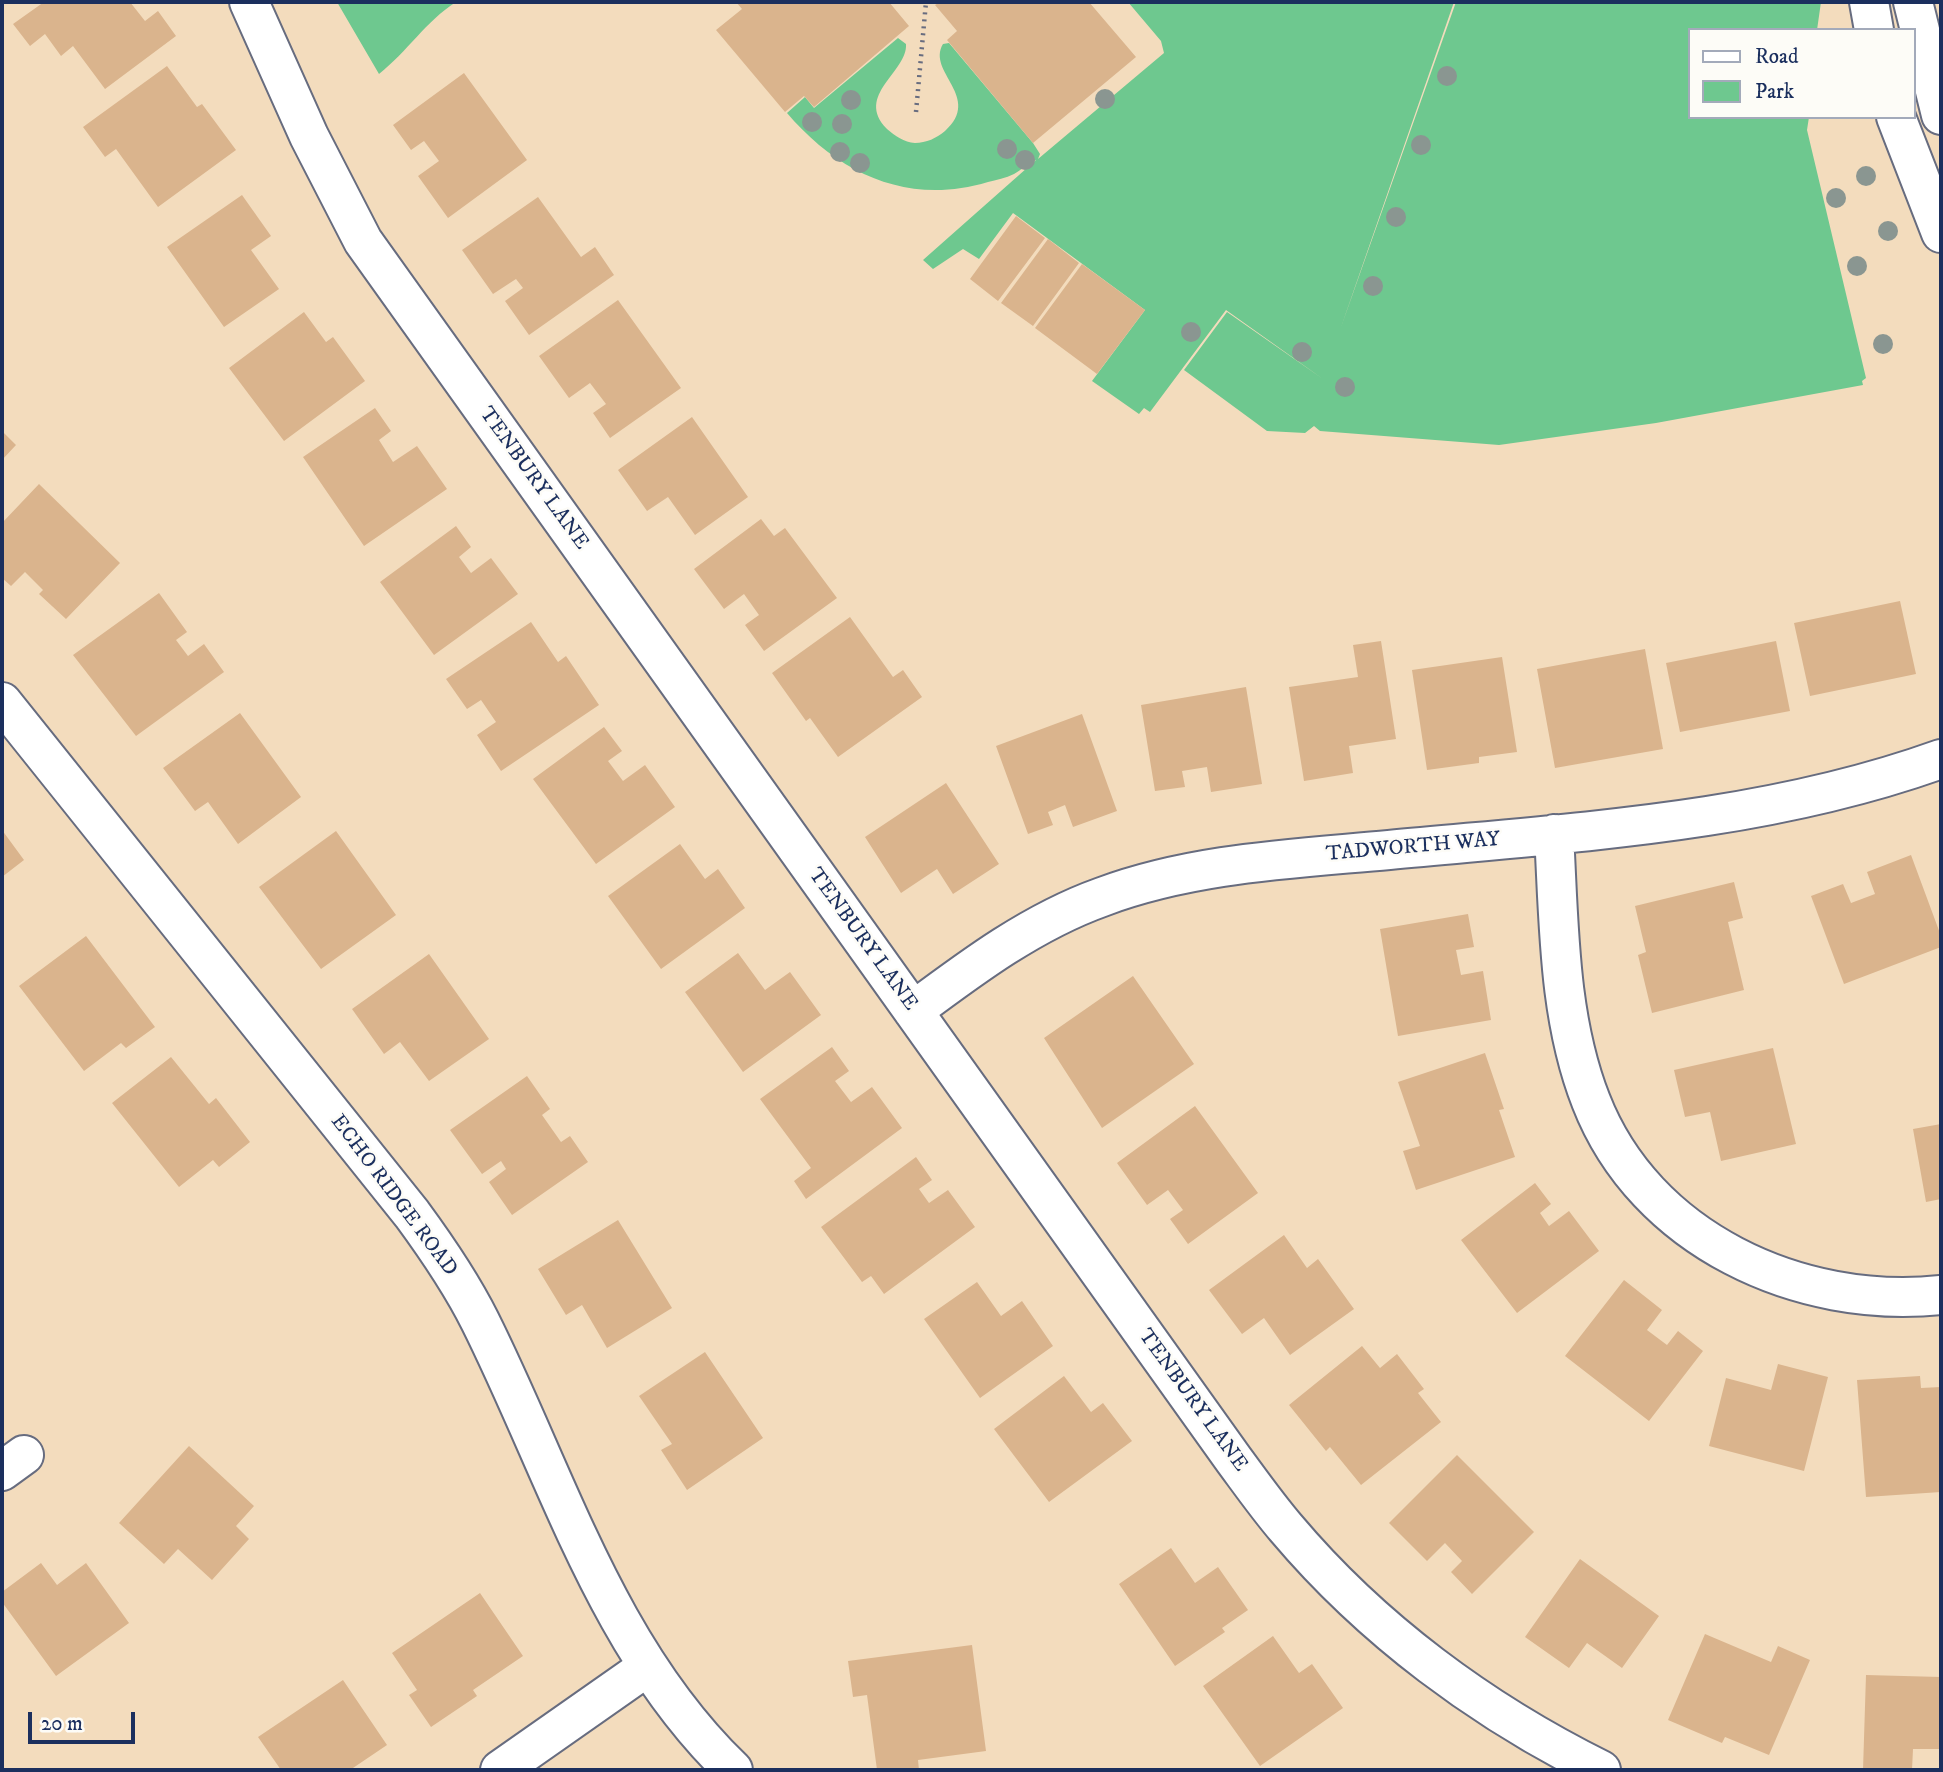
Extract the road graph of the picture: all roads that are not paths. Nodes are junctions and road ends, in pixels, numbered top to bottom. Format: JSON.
{"nodes":[{"id":1,"x":249,"y":2,"type":"edge"},
{"id":2,"x":1869,"y":2,"type":"edge"},
{"id":3,"x":1913,"y":2,"type":"edge"},
{"id":4,"x":1874,"y":28,"type":"edge"},
{"id":5,"x":1941,"y":115,"type":"edge"},
{"id":6,"x":1897,"y":119,"type":"edge"},
{"id":7,"x":1941,"y":233,"type":"edge"},
{"id":8,"x":2,"y":702,"type":"edge"},
{"id":9,"x":1941,"y":759,"type":"edge"},
{"id":10,"x":1554,"y":834,"type":"junction"},
{"id":11,"x":913,"y":1011,"type":"junction"},
{"id":12,"x":1941,"y":1295,"type":"edge"},
{"id":13,"x":647,"y":1667,"type":"junction"},
{"id":14,"x":500,"y":1770,"type":"edge"},
{"id":15,"x":733,"y":1770,"type":"edge"},
{"id":16,"x":1601,"y":1770,"type":"edge"}],
"edges":[{"from":1,"to":11,"type":"street","name":"TENBURY LANE"},
{"from":2,"to":4,"type":"street"},
{"from":3,"to":5,"type":"street"},
{"from":6,"to":7,"type":"street"},
{"from":8,"to":13,"type":"street","name":"ECHO RIDGE ROAD"},
{"from":9,"to":10,"type":"street","name":"TADWORTH WAY"},
{"from":10,"to":11,"type":"street","name":"TADWORTH WAY"},
{"from":10,"to":12,"type":"street"},
{"from":11,"to":16,"type":"street","name":"TENBURY LANE"},
{"from":13,"to":14,"type":"street"},
{"from":13,"to":15,"type":"street","name":"ECHO RIDGE ROAD"}]}
